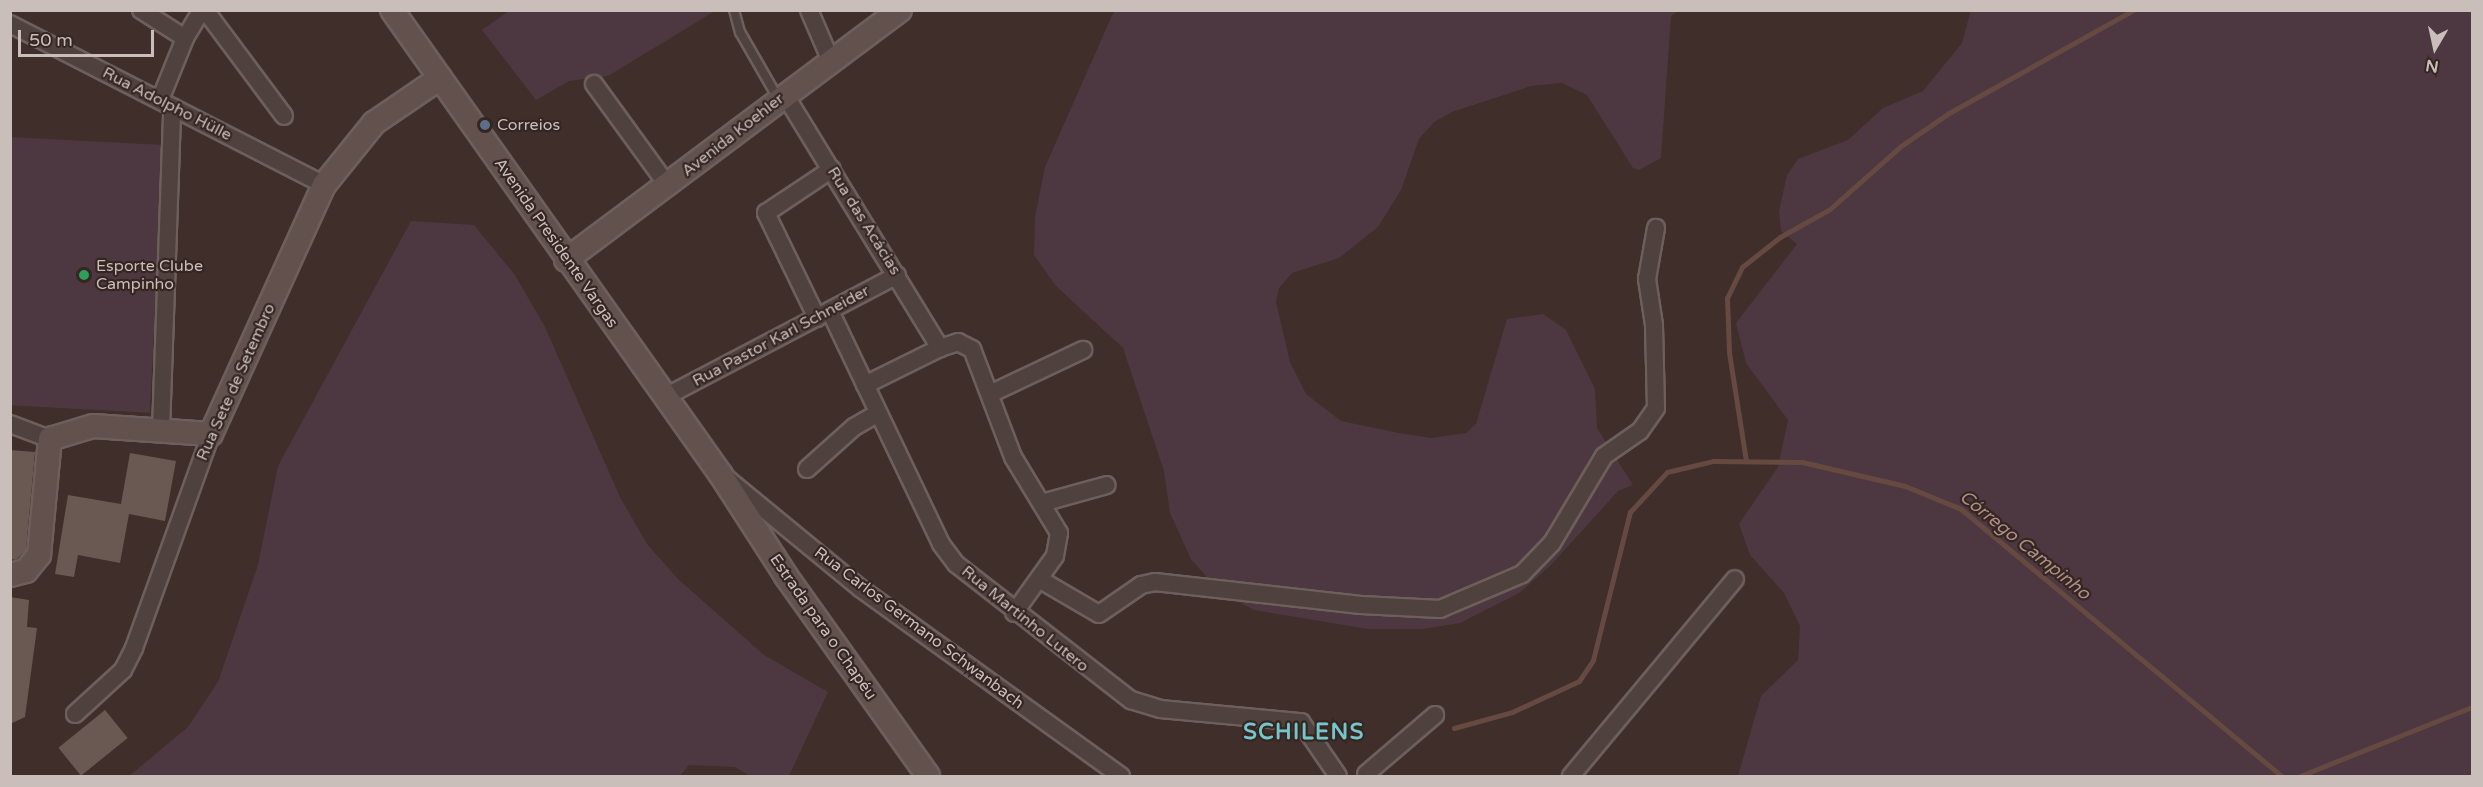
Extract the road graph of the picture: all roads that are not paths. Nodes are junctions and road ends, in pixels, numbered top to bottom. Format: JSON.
{"nodes":[{"id":1,"x":141,"y":10,"type":"edge"},
{"id":2,"x":203,"y":10,"type":"edge"},
{"id":3,"x":392,"y":10,"type":"edge"},
{"id":4,"x":734,"y":10,"type":"edge"},
{"id":5,"x":809,"y":10,"type":"edge"},
{"id":6,"x":891,"y":13,"type":"edge"},
{"id":7,"x":10,"y":24,"type":"edge"},
{"id":8,"x":185,"y":38,"type":"junction"},
{"id":9,"x":831,"y":61,"type":"junction"},
{"id":10,"x":440,"y":78,"type":"junction"},
{"id":11,"x":594,"y":84,"type":"dead end"},
{"id":12,"x":782,"y":97,"type":"junction"},
{"id":13,"x":166,"y":104,"type":"junction"},
{"id":14,"x":284,"y":116,"type":"dead end"},
{"id":15,"x":832,"y":169,"type":"junction"},
{"id":16,"x":324,"y":185,"type":"junction"},
{"id":17,"x":668,"y":186,"type":"junction"},
{"id":18,"x":1656,"y":228,"type":"dead end"},
{"id":19,"x":566,"y":260,"type":"junction"},
{"id":20,"x":897,"y":275,"type":"junction"},
{"id":21,"x":823,"y":314,"type":"junction"},
{"id":22,"x":940,"y":348,"type":"junction"},
{"id":23,"x":1083,"y":350,"type":"dead end"},
{"id":24,"x":865,"y":386,"type":"junction"},
{"id":25,"x":992,"y":393,"type":"junction"},
{"id":26,"x":665,"y":397,"type":"junction"},
{"id":27,"x":878,"y":413,"type":"junction"},
{"id":28,"x":10,"y":424,"type":"edge"},
{"id":29,"x":161,"y":430,"type":"junction"},
{"id":30,"x":211,"y":434,"type":"junction"},
{"id":31,"x":51,"y":439,"type":"junction"},
{"id":32,"x":807,"y":469,"type":"dead end"},
{"id":33,"x":721,"y":475,"type":"junction"},
{"id":34,"x":1107,"y":485,"type":"dead end"},
{"id":35,"x":1042,"y":503,"type":"junction"},
{"id":36,"x":10,"y":575,"type":"edge"},
{"id":37,"x":1040,"y":579,"type":"junction"},
{"id":38,"x":1735,"y":579,"type":"dead end"},
{"id":39,"x":1014,"y":613,"type":"junction"},
{"id":40,"x":75,"y":714,"type":"dead end"},
{"id":41,"x":1435,"y":715,"type":"dead end"},
{"id":42,"x":1364,"y":776,"type":"edge"},
{"id":43,"x":928,"y":777,"type":"edge"},
{"id":44,"x":1121,"y":777,"type":"edge"},
{"id":45,"x":1338,"y":777,"type":"edge"},
{"id":46,"x":1571,"y":777,"type":"edge"}],
"edges":[{"from":1,"to":8,"type":"street"},
{"from":2,"to":8,"type":"street"},
{"from":2,"to":14,"type":"street"},
{"from":3,"to":10,"type":"street","name":"Avenida Presidente Vargas"},
{"from":4,"to":12,"type":"lane"},
{"from":5,"to":9,"type":"street"},
{"from":6,"to":9,"type":"street","name":"Avenida Koehler"},
{"from":7,"to":13,"type":"street","name":"Rua Adolpho Hülle"},
{"from":8,"to":13,"type":"street"},
{"from":9,"to":12,"type":"street","name":"Avenida Koehler"},
{"from":10,"to":16,"type":"street","name":"Rua Sete de Setembro"},
{"from":10,"to":19,"type":"street","name":"Avenida Presidente Vargas"},
{"from":11,"to":17,"type":"street"},
{"from":12,"to":15,"type":"street","name":"Rua das Acácias"},
{"from":12,"to":17,"type":"street","name":"Avenida Koehler"},
{"from":13,"to":16,"type":"street","name":"Rua Adolpho Hülle"},
{"from":13,"to":29,"type":"street"},
{"from":15,"to":20,"type":"street","name":"Rua das Acácias"},
{"from":15,"to":21,"type":"street","name":"Rua Martinho Lutero"},
{"from":16,"to":30,"type":"street","name":"Rua Sete de Setembro"},
{"from":17,"to":19,"type":"street","name":"Avenida Koehler"},
{"from":18,"to":37,"type":"street"},
{"from":19,"to":26,"type":"street","name":"Avenida Presidente Vargas"},
{"from":20,"to":21,"type":"street","name":"Rua Pastor Karl Schneider"},
{"from":20,"to":22,"type":"street","name":"Rua das Acácias"},
{"from":21,"to":24,"type":"street","name":"Rua Martinho Lutero"},
{"from":21,"to":26,"type":"street","name":"Rua Pastor Karl Schneider"},
{"from":22,"to":24,"type":"street"},
{"from":22,"to":25,"type":"street"},
{"from":23,"to":25,"type":"street"},
{"from":24,"to":27,"type":"street","name":"Rua Martinho Lutero"},
{"from":25,"to":35,"type":"street"},
{"from":26,"to":33,"type":"street","name":"Avenida Presidente Vargas"},
{"from":27,"to":32,"type":"street"},
{"from":27,"to":39,"type":"street","name":"Rua Martinho Lutero"},
{"from":28,"to":31,"type":"street"},
{"from":29,"to":30,"type":"street"},
{"from":29,"to":31,"type":"street"},
{"from":30,"to":40,"type":"street","name":"Rua Sete de Setembro"},
{"from":31,"to":36,"type":"street"},
{"from":33,"to":43,"type":"street","name":"Estrada para o Chapéu"},
{"from":33,"to":44,"type":"street","name":"Rua Carlos Germano Schwanbach"},
{"from":34,"to":35,"type":"street"},
{"from":35,"to":37,"type":"street"},
{"from":37,"to":39,"type":"street"},
{"from":38,"to":46,"type":"street"},
{"from":39,"to":45,"type":"street","name":"Rua Martinho Lutero"},
{"from":41,"to":42,"type":"street"}]}
